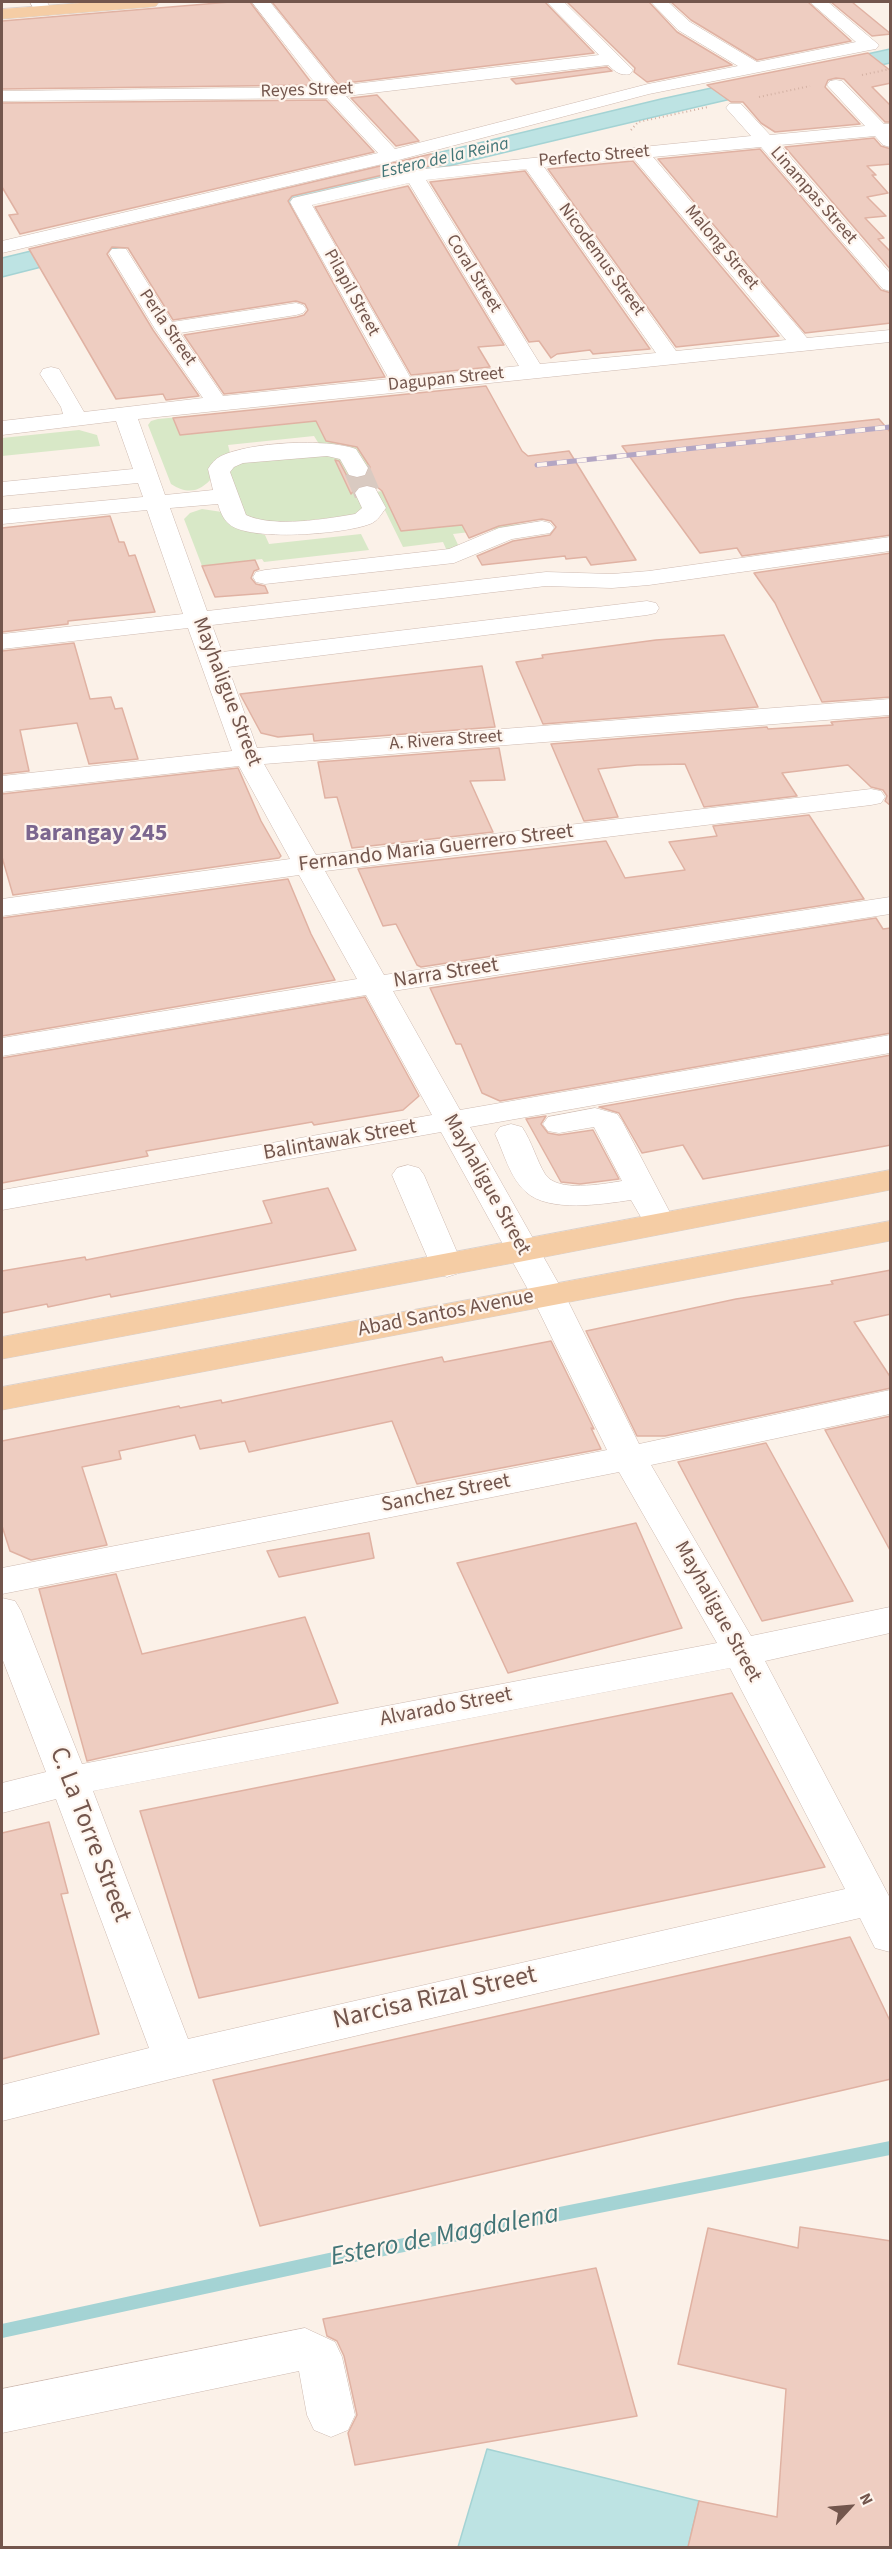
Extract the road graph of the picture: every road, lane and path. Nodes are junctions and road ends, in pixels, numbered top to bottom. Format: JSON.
{"nodes":[{"id":1,"x":150,"y":2,"type":"edge"},
{"id":2,"x":261,"y":2,"type":"edge"},
{"id":3,"x":555,"y":2,"type":"edge"},
{"id":4,"x":659,"y":2,"type":"edge"},
{"id":5,"x":818,"y":2,"type":"edge"},
{"id":6,"x":41,"y":6,"type":"edge"},
{"id":7,"x":2,"y":15,"type":"edge"},
{"id":8,"x":611,"y":59,"type":"junction"},
{"id":9,"x":754,"y":68,"type":"junction"},
{"id":10,"x":836,"y":85,"type":"dead end"},
{"id":11,"x":648,"y":89,"type":"junction"},
{"id":12,"x":332,"y":92,"type":"junction"},
{"id":13,"x":2,"y":96,"type":"edge"},
{"id":14,"x":735,"y":108,"type":"dead end"},
{"id":15,"x":887,"y":133,"type":"edge"},
{"id":16,"x":767,"y":142,"type":"junction"},
{"id":17,"x":639,"y":153,"type":"junction"},
{"id":18,"x":391,"y":156,"type":"junction"},
{"id":19,"x":531,"y":163,"type":"junction"},
{"id":20,"x":414,"y":177,"type":"junction"},
{"id":21,"x":300,"y":202,"type":"joint"},
{"id":22,"x":2,"y":247,"type":"edge"},
{"id":23,"x":119,"y":253,"type":"dead end"},
{"id":24,"x":891,"y":285,"type":"edge"},
{"id":25,"x":296,"y":309,"type":"dead end"},
{"id":26,"x":166,"y":330,"type":"junction"},
{"id":27,"x":891,"y":336,"type":"edge"},
{"id":28,"x":802,"y":345,"type":"junction"},
{"id":29,"x":670,"y":358,"type":"junction"},
{"id":30,"x":533,"y":371,"type":"junction"},
{"id":31,"x":51,"y":374,"type":"dead end"},
{"id":32,"x":403,"y":384,"type":"junction"},
{"id":33,"x":217,"y":403,"type":"junction"},
{"id":34,"x":125,"y":415,"type":"junction"},
{"id":35,"x":75,"y":420,"type":"junction"},
{"id":36,"x":2,"y":428,"type":"edge"},
{"id":37,"x":357,"y":470,"type":"tunnel mouth"},
{"id":38,"x":146,"y":475,"type":"junction"},
{"id":39,"x":6,"y":482,"type":"edge"},
{"id":40,"x":368,"y":493,"type":"tunnel mouth"},
{"id":41,"x":228,"y":496,"type":"junction"},
{"id":42,"x":156,"y":503,"type":"junction"},
{"id":43,"x":2,"y":517,"type":"edge"},
{"id":44,"x":363,"y":519,"type":"junction"},
{"id":45,"x":542,"y":528,"type":"dead end"},
{"id":46,"x":891,"y":544,"type":"edge"},
{"id":47,"x":391,"y":563,"type":"junction"},
{"id":48,"x":265,"y":577,"type":"dead end"},
{"id":49,"x":647,"y":608,"type":"dead end"},
{"id":50,"x":198,"y":620,"type":"junction"},
{"id":51,"x":2,"y":642,"type":"edge"},
{"id":52,"x":213,"y":661,"type":"junction"},
{"id":53,"x":891,"y":707,"type":"edge"},
{"id":54,"x":247,"y":757,"type":"junction"},
{"id":55,"x":2,"y":784,"type":"edge"},
{"id":56,"x":871,"y":797,"type":"dead end"},
{"id":57,"x":307,"y":865,"type":"junction"},
{"id":58,"x":891,"y":905,"type":"edge"},
{"id":59,"x":2,"y":908,"type":"edge"},
{"id":60,"x":375,"y":985,"type":"junction"},
{"id":61,"x":891,"y":1044,"type":"edge"},
{"id":62,"x":2,"y":1047,"type":"edge"},
{"id":63,"x":458,"y":1133,"type":"junction"},
{"id":64,"x":511,"y":1134,"type":"junction"},
{"id":65,"x":408,"y":1175,"type":"dead end"},
{"id":66,"x":891,"y":1180,"type":"edge"},
{"id":67,"x":641,"y":1188,"type":"junction"},
{"id":68,"x":2,"y":1200,"type":"edge"},
{"id":69,"x":660,"y":1224,"type":"junction"},
{"id":70,"x":891,"y":1231,"type":"edge"},
{"id":71,"x":524,"y":1251,"type":"junction"},
{"id":72,"x":447,"y":1266,"type":"junction"},
{"id":73,"x":548,"y":1295,"type":"junction"},
{"id":74,"x":2,"y":1348,"type":"edge"},
{"id":75,"x":2,"y":1399,"type":"edge"},
{"id":76,"x":891,"y":1402,"type":"edge"},
{"id":77,"x":629,"y":1458,"type":"junction"},
{"id":78,"x":2,"y":1581,"type":"edge"},
{"id":79,"x":2,"y":1611,"type":"edge"},
{"id":80,"x":882,"y":1629,"type":"edge"},
{"id":81,"x":741,"y":1652,"type":"junction"},
{"id":82,"x":69,"y":1781,"type":"junction"},
{"id":83,"x":2,"y":1797,"type":"edge"},
{"id":84,"x":870,"y":1899,"type":"junction"},
{"id":85,"x":891,"y":1936,"type":"edge"},
{"id":86,"x":174,"y":2060,"type":"junction"},
{"id":87,"x":2,"y":2103,"type":"edge"},
{"id":88,"x":2,"y":2411,"type":"edge"},
{"id":89,"x":331,"y":2415,"type":"dead end"}],
"edges":[{"from":1,"to":6,"type":"main road"},
{"from":2,"to":12,"type":"street"},
{"from":3,"to":8,"type":"street"},
{"from":4,"to":9,"type":"street"},
{"from":5,"to":9,"type":"street"},
{"from":6,"to":7,"type":"main road"},
{"from":8,"to":11,"type":"street"},
{"from":8,"to":12,"type":"street","name":"Reyes Street"},
{"from":9,"to":11,"type":"street"},
{"from":10,"to":15,"type":"street"},
{"from":11,"to":18,"type":"street"},
{"from":12,"to":13,"type":"street","name":"Reyes Street"},
{"from":12,"to":18,"type":"street"},
{"from":14,"to":16,"type":"street","name":"Linampas Street"},
{"from":15,"to":16,"type":"street","name":"Perfecto Street"},
{"from":16,"to":17,"type":"street","name":"Perfecto Street"},
{"from":16,"to":24,"type":"street","name":"Linampas Street"},
{"from":17,"to":19,"type":"street","name":"Perfecto Street"},
{"from":17,"to":28,"type":"street","name":"Malong Street"},
{"from":18,"to":22,"type":"street"},
{"from":19,"to":20,"type":"street","name":"Perfecto Street"},
{"from":19,"to":29,"type":"street","name":"Nicodemus Street"},
{"from":20,"to":21,"type":"street","name":"Perfecto Street"},
{"from":20,"to":30,"type":"street","name":"Coral Street"},
{"from":21,"to":32,"type":"street","name":"Pilapil Street"},
{"from":23,"to":26,"type":"street","name":"Perla Street"},
{"from":25,"to":26,"type":"street"},
{"from":26,"to":33,"type":"street","name":"Perla Street"},
{"from":27,"to":28,"type":"street","name":"Dagupan Street"},
{"from":28,"to":29,"type":"street","name":"Dagupan Street"},
{"from":29,"to":30,"type":"street","name":"Dagupan Street"},
{"from":30,"to":32,"type":"street","name":"Dagupan Street"},
{"from":31,"to":35,"type":"street"},
{"from":32,"to":33,"type":"street","name":"Dagupan Street"},
{"from":33,"to":34,"type":"street","name":"Dagupan Street"},
{"from":34,"to":35,"type":"street","name":"Dagupan Street"},
{"from":34,"to":38,"type":"street","name":"Mayhaligue Street"},
{"from":35,"to":36,"type":"street","name":"Dagupan Street"},
{"from":37,"to":41,"type":"street"},
{"from":38,"to":39,"type":"street"},
{"from":38,"to":42,"type":"street","name":"Mayhaligue Street"},
{"from":40,"to":44,"type":"street"},
{"from":41,"to":42,"type":"street"},
{"from":41,"to":44,"type":"street"},
{"from":42,"to":43,"type":"street"},
{"from":42,"to":50,"type":"street","name":"Mayhaligue Street"},
{"from":44,"to":47,"type":"street"},
{"from":45,"to":47,"type":"street"},
{"from":46,"to":50,"type":"street"},
{"from":47,"to":48,"type":"street"},
{"from":49,"to":52,"type":"street"},
{"from":50,"to":51,"type":"street"},
{"from":50,"to":52,"type":"street","name":"Mayhaligue Street"},
{"from":52,"to":54,"type":"street","name":"Mayhaligue Street"},
{"from":53,"to":54,"type":"street","name":"A. Rivera Street"},
{"from":54,"to":55,"type":"street","name":"A. Rivera Street"},
{"from":54,"to":57,"type":"street","name":"Mayhaligue Street"},
{"from":56,"to":57,"type":"street","name":"Fernando Maria Guerrero Street"},
{"from":57,"to":59,"type":"street","name":"Fernando Maria Guerrero Street"},
{"from":57,"to":60,"type":"street","name":"Mayhaligue Street"},
{"from":58,"to":60,"type":"street","name":"Narra Street"},
{"from":60,"to":62,"type":"street","name":"Narra Street"},
{"from":60,"to":63,"type":"street","name":"Mayhaligue Street"},
{"from":61,"to":63,"type":"street","name":"Balintawak Street"},
{"from":63,"to":64,"type":"street"},
{"from":63,"to":68,"type":"street","name":"Balintawak Street"},
{"from":63,"to":71,"type":"street","name":"Mayhaligue Street"},
{"from":64,"to":67,"type":"street"},
{"from":64,"to":67,"type":"street"},
{"from":65,"to":72,"type":"street"},
{"from":66,"to":69,"type":"main road"},
{"from":67,"to":69,"type":"street"},
{"from":69,"to":71,"type":"main road"},
{"from":70,"to":73,"type":"main road","name":"Abad Santos Avenue"},
{"from":71,"to":72,"type":"main road"},
{"from":71,"to":73,"type":"street","name":"Mayhaligue Street"},
{"from":72,"to":74,"type":"main road"},
{"from":73,"to":75,"type":"main road","name":"Abad Santos Avenue"},
{"from":73,"to":77,"type":"street","name":"Mayhaligue Street"},
{"from":76,"to":77,"type":"street","name":"Sanchez Street"},
{"from":77,"to":78,"type":"street","name":"Sanchez Street"},
{"from":77,"to":81,"type":"street","name":"Mayhaligue Street"},
{"from":79,"to":82,"type":"street","name":"C. La Torre Street"},
{"from":80,"to":81,"type":"street","name":"Alvarado Street"},
{"from":81,"to":82,"type":"street","name":"Alvarado Street"},
{"from":81,"to":84,"type":"street","name":"Mayhaligue Street"},
{"from":82,"to":83,"type":"street","name":"Alvarado Street"},
{"from":82,"to":86,"type":"street","name":"C. La Torre Street"},
{"from":84,"to":85,"type":"street","name":"Mayhaligue Street"},
{"from":84,"to":86,"type":"street","name":"Narcisa Rizal Street"},
{"from":86,"to":87,"type":"street","name":"Narcisa Rizal Street"},
{"from":88,"to":89,"type":"street"}]}
